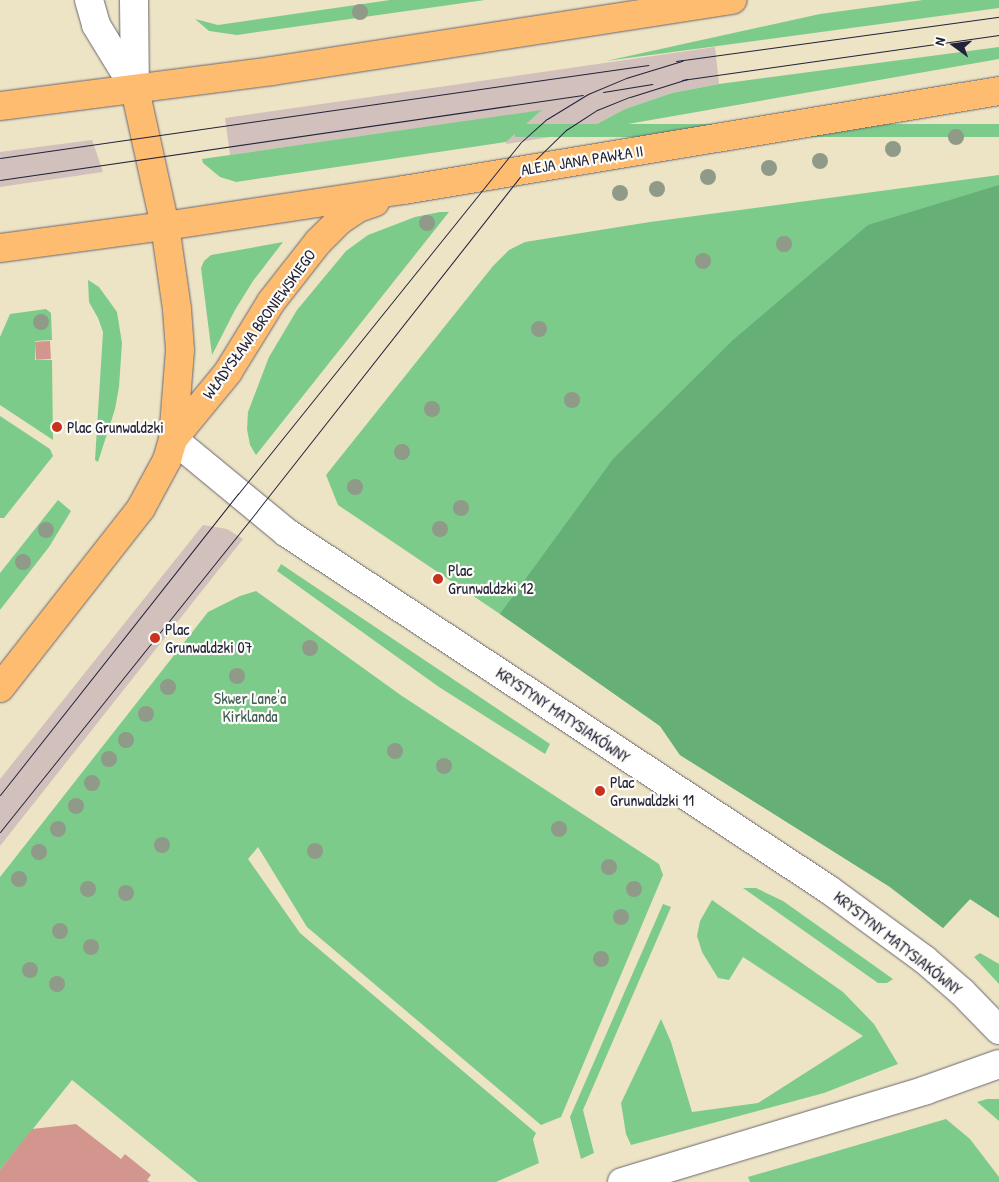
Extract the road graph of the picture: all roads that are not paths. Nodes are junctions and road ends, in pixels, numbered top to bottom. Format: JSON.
{"nodes":[{"id":1,"x":89,"y":0,"type":"edge"},
{"id":2,"x":134,"y":0,"type":"edge"},
{"id":3,"x":733,"y":0,"type":"edge"},
{"id":4,"x":135,"y":89,"type":"junction"},
{"id":5,"x":999,"y":91,"type":"edge"},
{"id":6,"x":0,"y":106,"type":"edge"},
{"id":7,"x":404,"y":190,"type":"junction"},
{"id":8,"x":165,"y":226,"type":"junction"},
{"id":9,"x":0,"y":248,"type":"edge"},
{"id":10,"x":173,"y":439,"type":"junction"},
{"id":11,"x":0,"y":688,"type":"edge"},
{"id":12,"x":999,"y":1030,"type":"edge"},
{"id":13,"x":999,"y":1064,"type":"edge"},
{"id":14,"x":622,"y":1182,"type":"edge"}],
"edges":[{"from":1,"to":4,"type":"street"},
{"from":2,"to":4,"type":"street"},
{"from":3,"to":4,"type":"main road"},
{"from":4,"to":6,"type":"main road"},
{"from":4,"to":8,"type":"main road","name":"WŁADYSŁAWA BRONIEWSKIEGO"},
{"from":5,"to":7,"type":"main road","name":"ALEJA JANA PAWŁA II"},
{"from":7,"to":8,"type":"main road","name":"ALEJA JANA PAWŁA II"},
{"from":7,"to":10,"type":"main road","name":"WŁADYSŁAWA BRONIEWSKIEGO"},
{"from":8,"to":9,"type":"main road","name":"ALEJA JANA PAWŁA II"},
{"from":8,"to":10,"type":"main road","name":"WŁADYSŁAWA BRONIEWSKIEGO"},
{"from":10,"to":11,"type":"main road","name":"WŁADYSŁAWA BRONIEWSKIEGO"},
{"from":10,"to":12,"type":"street","name":"KRYSTYNY MATYSIAKÓWNY"},
{"from":13,"to":14,"type":"street"}]}
